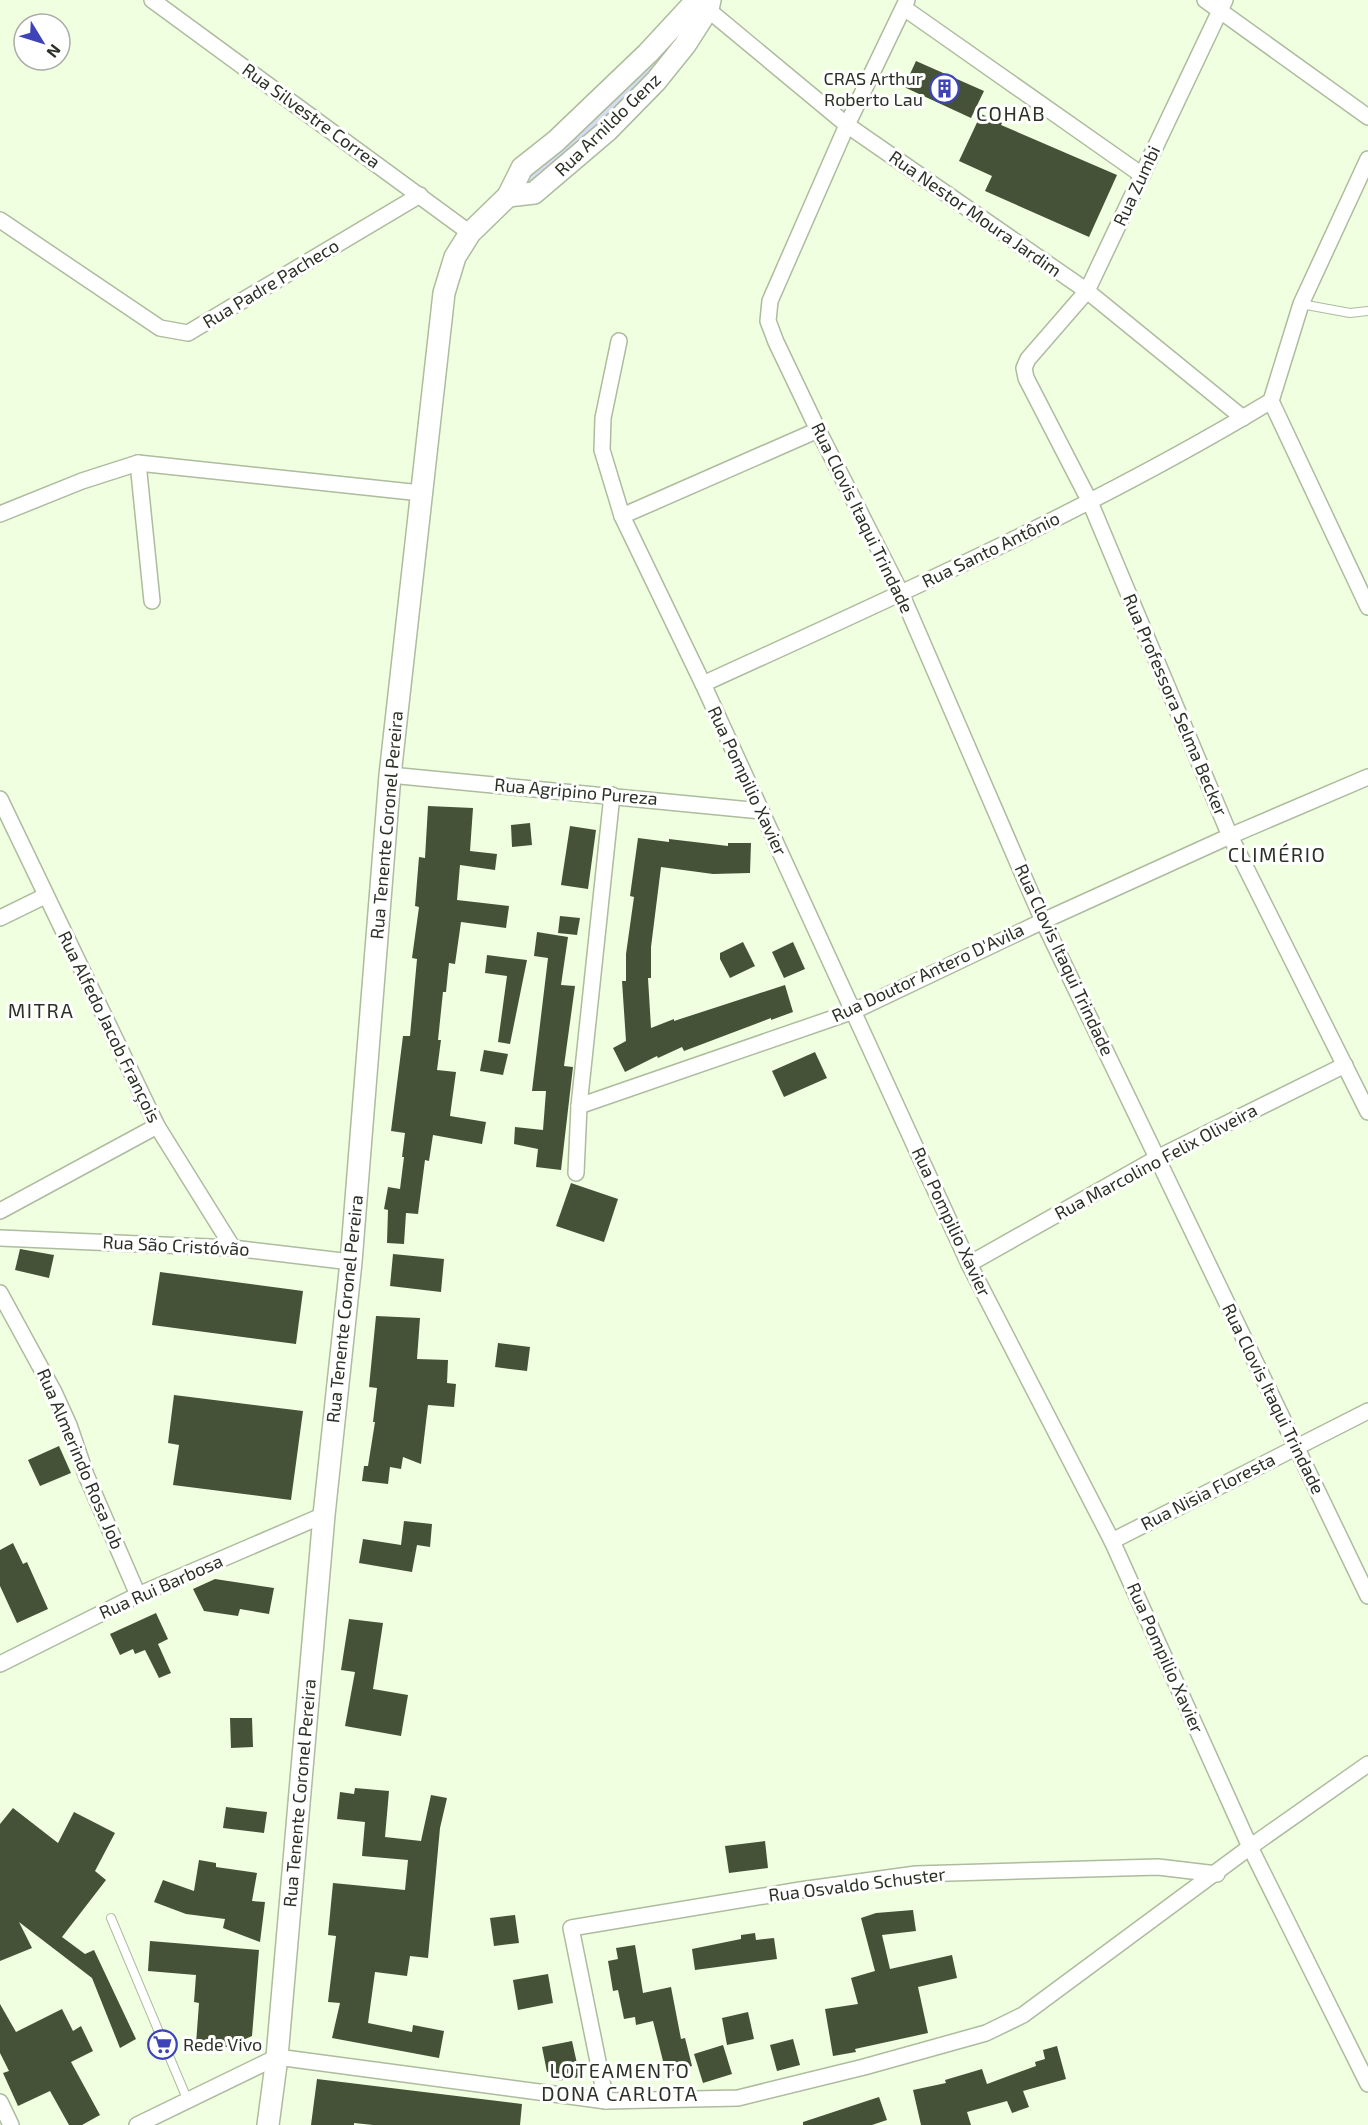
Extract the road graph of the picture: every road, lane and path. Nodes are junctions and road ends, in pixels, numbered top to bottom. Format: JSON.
{"nodes":[{"id":1,"x":152,"y":0,"type":"edge"},
{"id":2,"x":1205,"y":0,"type":"edge"},
{"id":3,"x":701,"y":2,"type":"edge"},
{"id":4,"x":906,"y":4,"type":"edge"},
{"id":5,"x":1222,"y":5,"type":"edge"},
{"id":6,"x":1368,"y":117,"type":"edge"},
{"id":7,"x":846,"y":125,"type":"junction"},
{"id":8,"x":1368,"y":159,"type":"edge"},
{"id":9,"x":1142,"y":175,"type":"junction"},
{"id":10,"x":420,"y":195,"type":"junction"},
{"id":11,"x":0,"y":220,"type":"edge"},
{"id":12,"x":470,"y":233,"type":"junction"},
{"id":13,"x":1087,"y":291,"type":"junction"},
{"id":14,"x":1301,"y":304,"type":"junction"},
{"id":15,"x":1368,"y":311,"type":"edge"},
{"id":16,"x":620,"y":341,"type":"dead end"},
{"id":17,"x":1028,"y":359,"type":"joint"},
{"id":18,"x":1271,"y":401,"type":"junction"},
{"id":19,"x":1244,"y":418,"type":"junction"},
{"id":20,"x":818,"y":430,"type":"junction"},
{"id":21,"x":138,"y":463,"type":"junction"},
{"id":22,"x":421,"y":492,"type":"junction"},
{"id":23,"x":1090,"y":502,"type":"junction"},
{"id":24,"x":0,"y":514,"type":"edge"},
{"id":25,"x":622,"y":516,"type":"junction"},
{"id":26,"x":901,"y":593,"type":"junction"},
{"id":27,"x":152,"y":601,"type":"dead end"},
{"id":28,"x":1368,"y":607,"type":"edge"},
{"id":29,"x":703,"y":684,"type":"junction"},
{"id":30,"x":390,"y":775,"type":"junction"},
{"id":31,"x":1368,"y":777,"type":"edge"},
{"id":32,"x":612,"y":795,"type":"junction"},
{"id":33,"x":0,"y":799,"type":"edge"},
{"id":34,"x":761,"y":811,"type":"junction"},
{"id":35,"x":1230,"y":836,"type":"junction"},
{"id":36,"x":45,"y":896,"type":"junction"},
{"id":37,"x":0,"y":918,"type":"edge"},
{"id":38,"x":1043,"y":921,"type":"junction"},
{"id":39,"x":854,"y":1011,"type":"junction"},
{"id":40,"x":1345,"y":1065,"type":"junction"},
{"id":41,"x":579,"y":1106,"type":"junction"},
{"id":42,"x":1368,"y":1112,"type":"edge"},
{"id":43,"x":157,"y":1126,"type":"junction"},
{"id":44,"x":1157,"y":1158,"type":"junction"},
{"id":45,"x":576,"y":1173,"type":"dead end"},
{"id":46,"x":0,"y":1211,"type":"edge"},
{"id":47,"x":0,"y":1238,"type":"edge"},
{"id":48,"x":233,"y":1248,"type":"junction"},
{"id":49,"x":351,"y":1262,"type":"junction"},
{"id":50,"x":969,"y":1264,"type":"junction"},
{"id":51,"x":0,"y":1293,"type":"edge"},
{"id":52,"x":1368,"y":1411,"type":"edge"},
{"id":53,"x":1296,"y":1447,"type":"junction"},
{"id":54,"x":324,"y":1515,"type":"junction"},
{"id":55,"x":1112,"y":1541,"type":"junction"},
{"id":56,"x":138,"y":1595,"type":"junction"},
{"id":57,"x":1368,"y":1596,"type":"edge"},
{"id":58,"x":0,"y":1664,"type":"edge"},
{"id":59,"x":1368,"y":1764,"type":"edge"},
{"id":60,"x":1251,"y":1847,"type":"junction"},
{"id":61,"x":1217,"y":1874,"type":"junction"},
{"id":62,"x":111,"y":1918,"type":"dead end"},
{"id":63,"x":277,"y":2057,"type":"junction"},
{"id":64,"x":1368,"y":2084,"type":"edge"},
{"id":65,"x":188,"y":2101,"type":"junction"},
{"id":66,"x":606,"y":2101,"type":"junction"},
{"id":67,"x":0,"y":2102,"type":"edge"},
{"id":68,"x":11,"y":2125,"type":"edge"},
{"id":69,"x":137,"y":2125,"type":"edge"},
{"id":70,"x":268,"y":2125,"type":"edge"}],
"edges":[{"from":1,"to":10,"type":"street","name":"Rua Silvestre Correa"},
{"from":2,"to":5,"type":"street"},
{"from":3,"to":7,"type":"street","name":"Rua Nestor Moura Jardim"},
{"from":3,"to":12,"type":"main road","name":"Rua Arnildo Genz"},
{"from":4,"to":7,"type":"street"},
{"from":4,"to":9,"type":"street"},
{"from":5,"to":6,"type":"street"},
{"from":5,"to":9,"type":"street","name":"Rua Zumbi"},
{"from":7,"to":13,"type":"street","name":"Rua Nestor Moura Jardim"},
{"from":7,"to":20,"type":"street","name":"Rua Clovis Itaqui Trindade"},
{"from":8,"to":14,"type":"street"},
{"from":9,"to":13,"type":"street","name":"Rua Zumbi"},
{"from":10,"to":11,"type":"street","name":"Rua Padre Pacheco"},
{"from":10,"to":12,"type":"street","name":"Rua Silvestre Correa"},
{"from":12,"to":22,"type":"main road","name":"Rua Tenente Coronel Pereira"},
{"from":13,"to":17,"type":"street","name":"Rua Zumbi"},
{"from":13,"to":19,"type":"street","name":"Rua Nestor Moura Jardim"},
{"from":14,"to":15,"type":"lane"},
{"from":14,"to":18,"type":"street"},
{"from":16,"to":25,"type":"street","name":"Rua Pompilio Xavier"},
{"from":17,"to":23,"type":"street","name":"Rua Professora Selma Becker"},
{"from":18,"to":19,"type":"street","name":"Rua Santo Antônio"},
{"from":18,"to":28,"type":"street"},
{"from":19,"to":23,"type":"street","name":"Rua Santo Antônio"},
{"from":20,"to":25,"type":"street"},
{"from":20,"to":26,"type":"street","name":"Rua Clovis Itaqui Trindade"},
{"from":21,"to":22,"type":"street"},
{"from":21,"to":24,"type":"street"},
{"from":21,"to":27,"type":"street"},
{"from":22,"to":30,"type":"main road","name":"Rua Tenente Coronel Pereira"},
{"from":23,"to":26,"type":"street","name":"Rua Santo Antônio"},
{"from":23,"to":35,"type":"street","name":"Rua Professora Selma Becker"},
{"from":25,"to":29,"type":"street","name":"Rua Pompilio Xavier"},
{"from":26,"to":29,"type":"street","name":"Rua Santo Antônio"},
{"from":26,"to":38,"type":"street","name":"Rua Clovis Itaqui Trindade"},
{"from":29,"to":34,"type":"street","name":"Rua Pompilio Xavier"},
{"from":30,"to":32,"type":"street","name":"Rua Agripino Pureza"},
{"from":30,"to":49,"type":"main road","name":"Rua Tenente Coronel Pereira"},
{"from":31,"to":35,"type":"street","name":"Rua Doutor Antero D'Avila"},
{"from":32,"to":34,"type":"street","name":"Rua Agripino Pureza"},
{"from":32,"to":41,"type":"street"},
{"from":33,"to":36,"type":"street","name":"Rua Alfedo Jacob François"},
{"from":34,"to":39,"type":"street","name":"Rua Pompilio Xavier"},
{"from":35,"to":38,"type":"street","name":"Rua Doutor Antero D'Avila"},
{"from":35,"to":40,"type":"street","name":"Rua Professora Selma Becker"},
{"from":36,"to":37,"type":"street"},
{"from":36,"to":43,"type":"street","name":"Rua Alfedo Jacob François"},
{"from":38,"to":39,"type":"street","name":"Rua Doutor Antero D'Avila"},
{"from":38,"to":44,"type":"street","name":"Rua Clovis Itaqui Trindade"},
{"from":39,"to":41,"type":"street","name":"Rua Doutor Antero D'Avila"},
{"from":39,"to":50,"type":"street","name":"Rua Pompilio Xavier"},
{"from":40,"to":42,"type":"street","name":"Rua Professora Selma Becker"},
{"from":40,"to":44,"type":"street","name":"Rua Marcolino Felix Oliveira"},
{"from":41,"to":45,"type":"street"},
{"from":43,"to":46,"type":"street"},
{"from":43,"to":48,"type":"street","name":"Rua Alfedo Jacob François"},
{"from":44,"to":50,"type":"street","name":"Rua Marcolino Felix Oliveira"},
{"from":44,"to":53,"type":"street","name":"Rua Clovis Itaqui Trindade"},
{"from":47,"to":48,"type":"street","name":"Rua São Cristóvão"},
{"from":48,"to":49,"type":"street","name":"Rua São Cristóvão"},
{"from":49,"to":54,"type":"main road","name":"Rua Tenente Coronel Pereira"},
{"from":50,"to":55,"type":"street","name":"Rua Pompilio Xavier"},
{"from":51,"to":56,"type":"street","name":"Rua Almerindo Rosa Job"},
{"from":52,"to":53,"type":"street","name":"Rua Nisia Floresta"},
{"from":53,"to":55,"type":"street","name":"Rua Nisia Floresta"},
{"from":53,"to":57,"type":"street","name":"Rua Clovis Itaqui Trindade"},
{"from":54,"to":56,"type":"street","name":"Rua Rui Barbosa"},
{"from":54,"to":63,"type":"main road","name":"Rua Tenente Coronel Pereira"},
{"from":55,"to":60,"type":"street","name":"Rua Pompilio Xavier"},
{"from":56,"to":58,"type":"street","name":"Rua Rui Barbosa"},
{"from":59,"to":60,"type":"street"},
{"from":60,"to":61,"type":"street"},
{"from":60,"to":64,"type":"street","name":"Rua Pompilio Xavier"},
{"from":61,"to":66,"type":"street"},
{"from":61,"to":66,"type":"street","name":"Rua Osvaldo Schuster"},
{"from":62,"to":65,"type":"lane"},
{"from":63,"to":65,"type":"street"},
{"from":63,"to":66,"type":"street"},
{"from":63,"to":70,"type":"main road","name":"Rua Tenente Coronel Pereira"},
{"from":65,"to":69,"type":"street"},
{"from":67,"to":68,"type":"street"}]}
